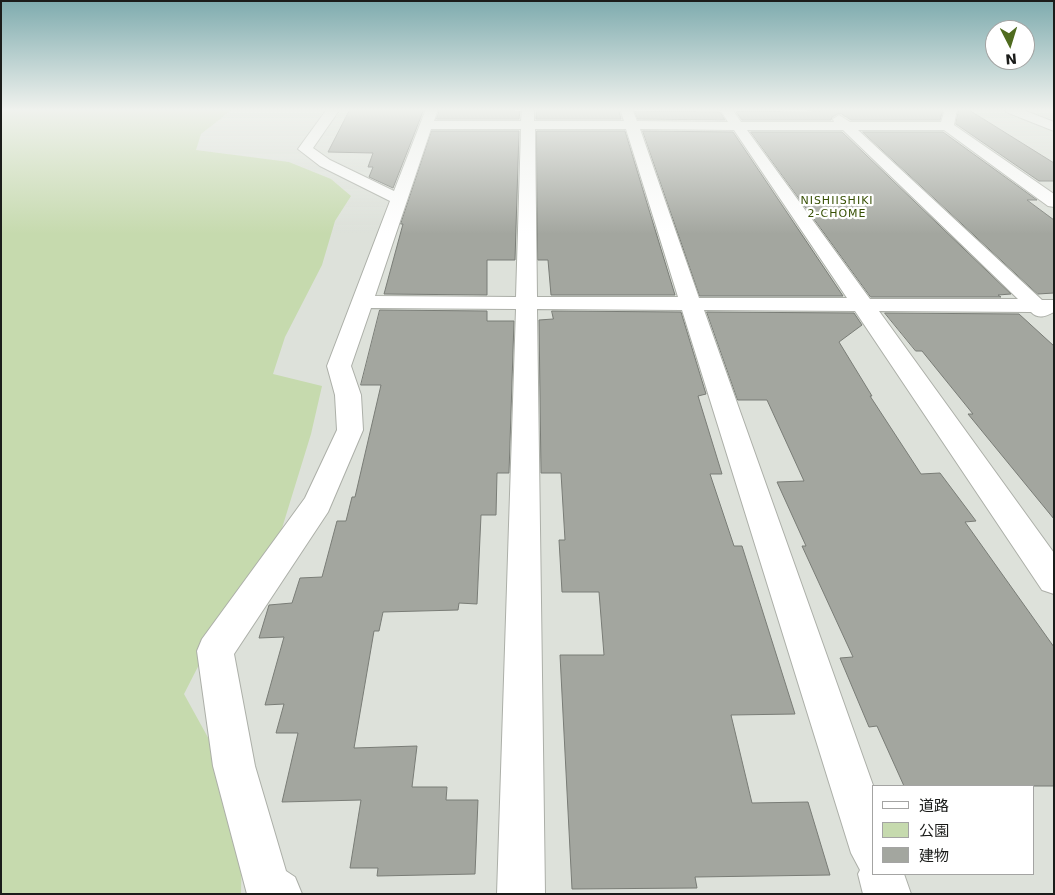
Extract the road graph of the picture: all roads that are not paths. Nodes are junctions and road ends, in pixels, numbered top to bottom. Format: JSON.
{"nodes":[{"id":1,"x":308,"y":151,"type":"edge"},
{"id":2,"x":417,"y":151,"type":"edge"},
{"id":3,"x":528,"y":151,"type":"edge"},
{"id":4,"x":640,"y":151,"type":"edge"},
{"id":5,"x":754,"y":151,"type":"edge"},
{"id":6,"x":873,"y":151,"type":"edge"},
{"id":7,"x":982,"y":151,"type":"edge"},
{"id":8,"x":399,"y":200,"type":"junction"},
{"id":9,"x":1054,"y":202,"type":"edge"},
{"id":10,"x":362,"y":302,"type":"junction"},
{"id":11,"x":526,"y":304,"type":"junction"},
{"id":12,"x":692,"y":305,"type":"junction"},
{"id":13,"x":864,"y":306,"type":"junction"},
{"id":14,"x":1045,"y":306,"type":"edge"},
{"id":15,"x":1054,"y":323,"type":"edge"},
{"id":16,"x":1054,"y":580,"type":"edge"},
{"id":17,"x":872,"y":847,"type":"edge"},
{"id":18,"x":881,"y":875,"type":"edge"},
{"id":19,"x":278,"y":894,"type":"edge"},
{"id":20,"x":521,"y":894,"type":"edge"},
{"id":21,"x":887,"y":894,"type":"edge"}],
"edges":[{"from":1,"to":8,"type":"street"},
{"from":2,"to":8,"type":"street"},
{"from":3,"to":11,"type":"street"},
{"from":4,"to":12,"type":"street"},
{"from":5,"to":13,"type":"street"},
{"from":6,"to":14,"type":"street"},
{"from":7,"to":9,"type":"street"},
{"from":8,"to":10,"type":"street"},
{"from":10,"to":11,"type":"street"},
{"from":10,"to":19,"type":"street"},
{"from":11,"to":12,"type":"street"},
{"from":11,"to":20,"type":"street"},
{"from":12,"to":13,"type":"street"},
{"from":12,"to":17,"type":"street"},
{"from":13,"to":14,"type":"street"},
{"from":13,"to":16,"type":"street"},
{"from":14,"to":15,"type":"street"},
{"from":18,"to":21,"type":"street"}]}
